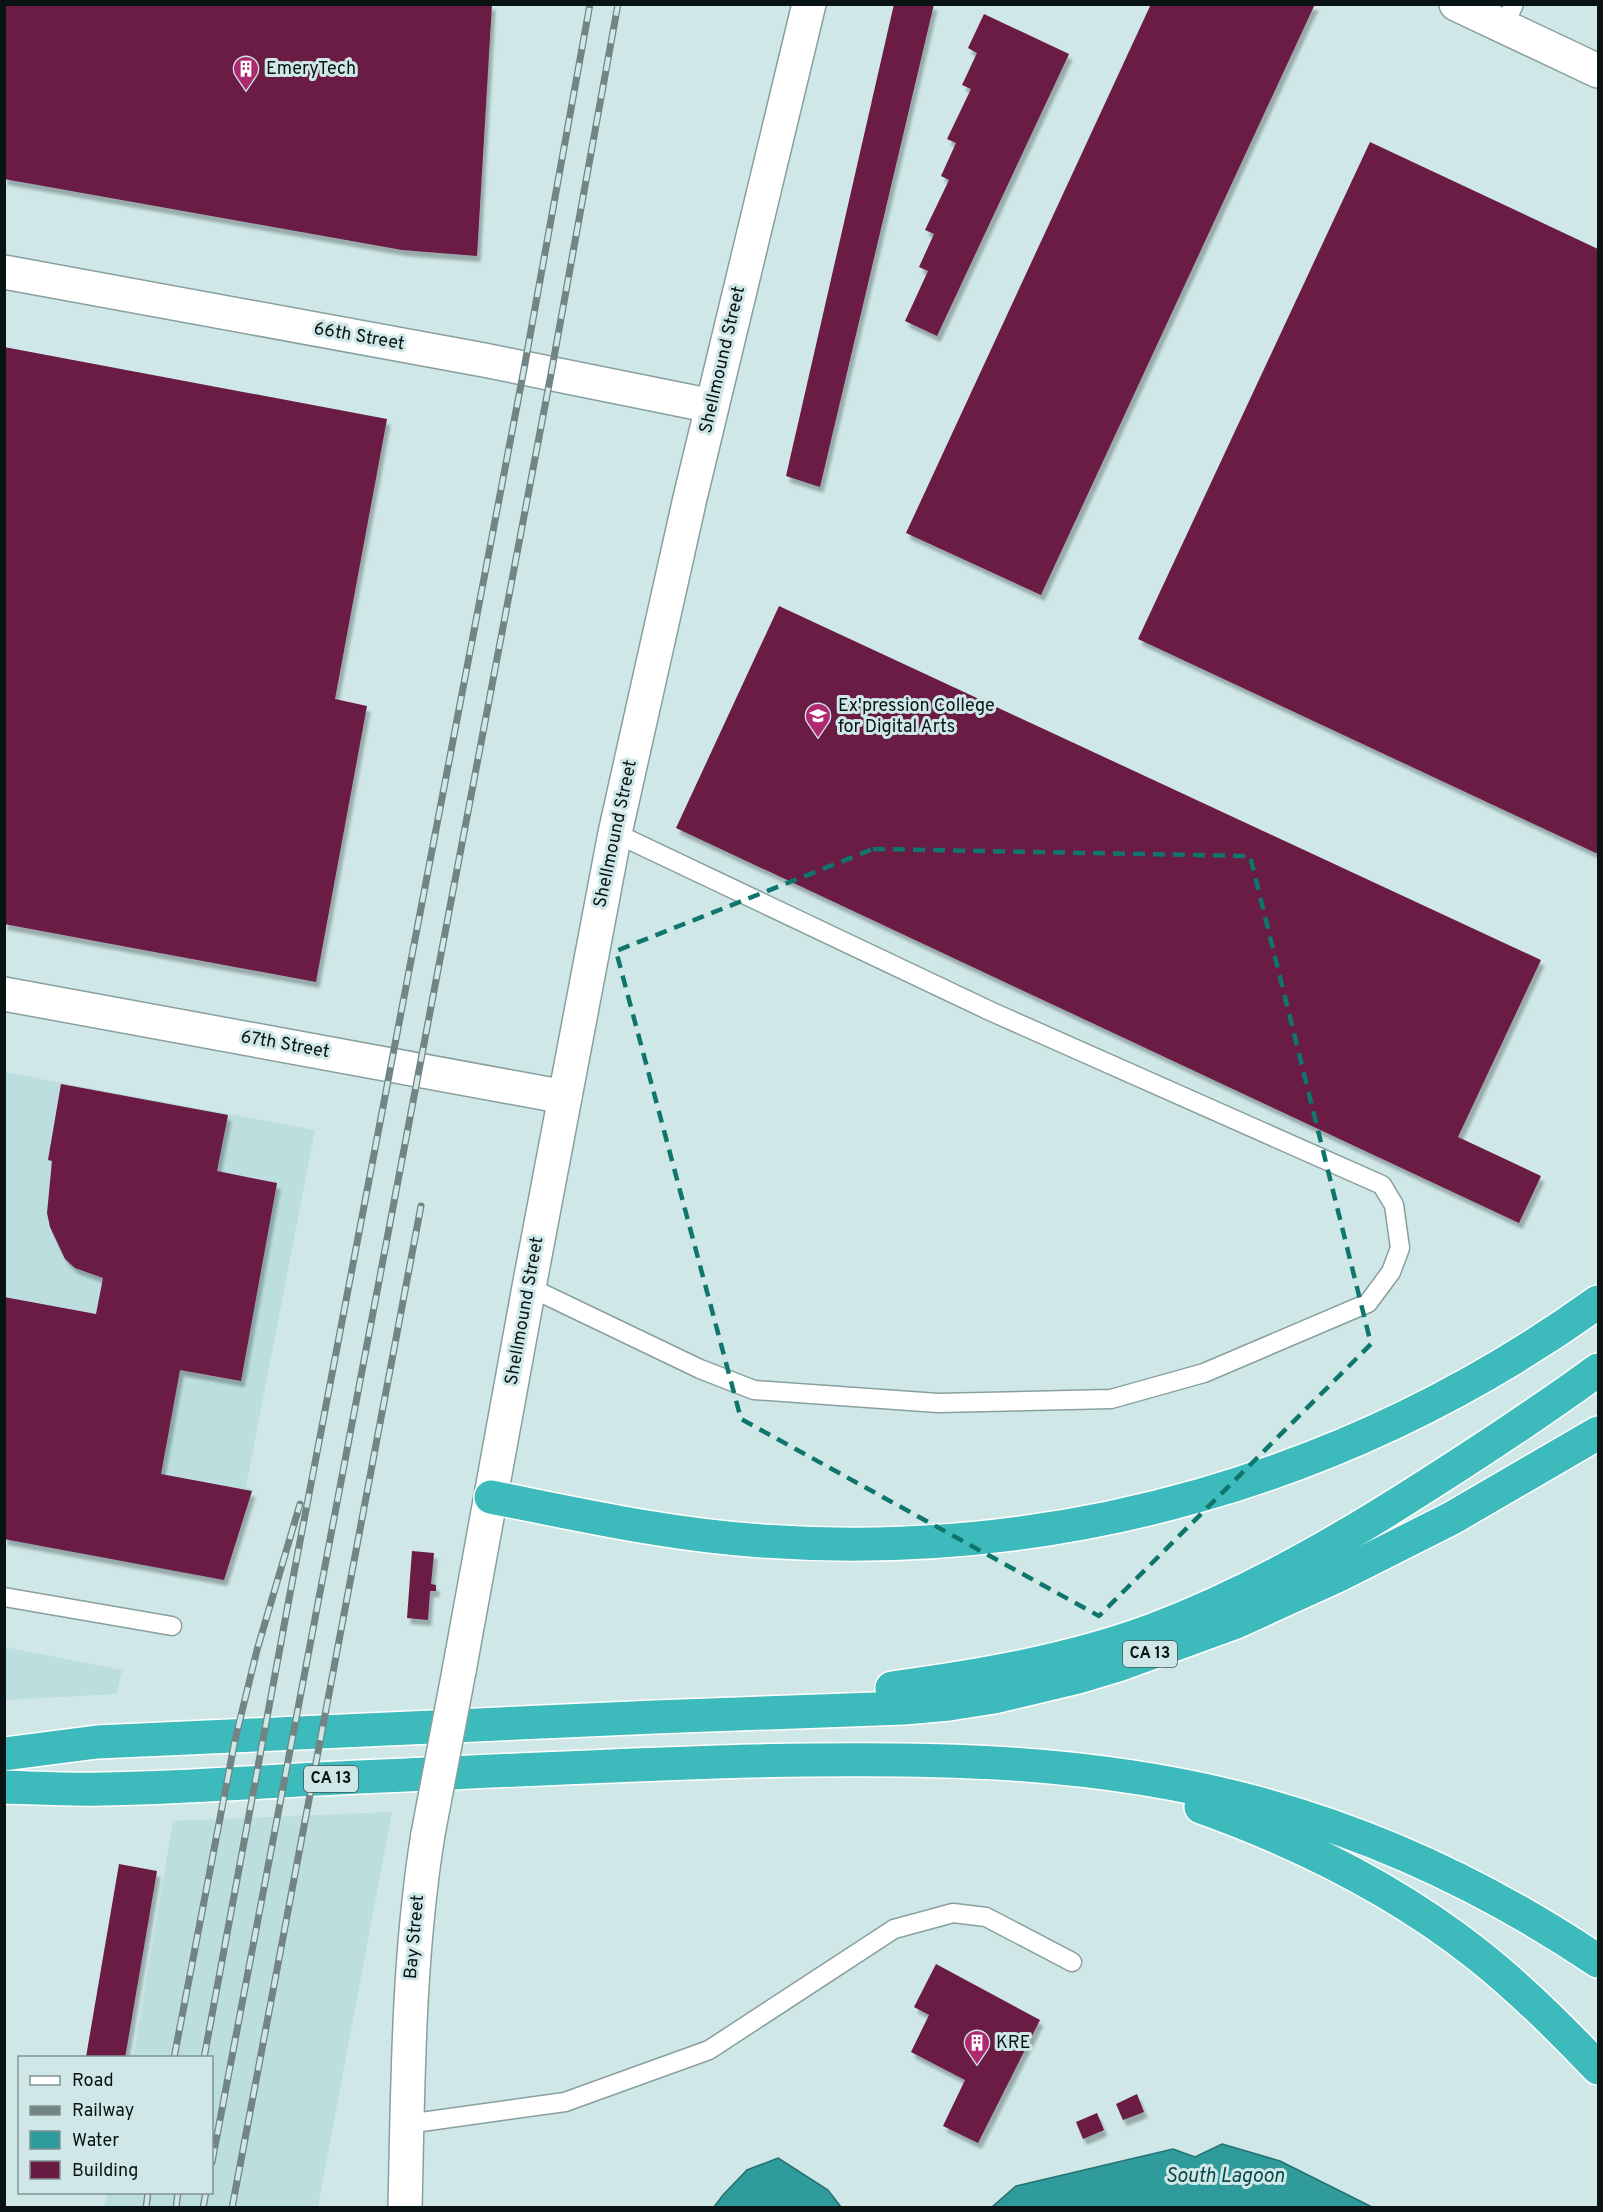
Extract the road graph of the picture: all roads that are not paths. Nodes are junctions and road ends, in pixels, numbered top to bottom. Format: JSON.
{"nodes":[{"id":1,"x":809,"y":4,"type":"edge"},
{"id":2,"x":1456,"y":4,"type":"edge"},
{"id":3,"x":1509,"y":15,"type":"edge"},
{"id":4,"x":1599,"y":71,"type":"edge"},
{"id":5,"x":4,"y":272,"type":"edge"},
{"id":6,"x":712,"y":406,"type":"junction"},
{"id":7,"x":615,"y":833,"type":"junction"},
{"id":8,"x":4,"y":994,"type":"edge"},
{"id":9,"x":565,"y":1097,"type":"junction"},
{"id":10,"x":529,"y":1287,"type":"junction"},
{"id":11,"x":1599,"y":1302,"type":"edge"},
{"id":12,"x":1599,"y":1370,"type":"edge"},
{"id":13,"x":1599,"y":1433,"type":"edge"},
{"id":14,"x":491,"y":1497,"type":"junction"},
{"id":15,"x":4,"y":1598,"type":"edge"},
{"id":16,"x":172,"y":1626,"type":"dead end"},
{"id":17,"x":459,"y":1671,"type":"joint"},
{"id":18,"x":655,"y":1717,"type":"junction"},
{"id":19,"x":4,"y":1754,"type":"edge"},
{"id":20,"x":904,"y":1758,"type":"junction"},
{"id":21,"x":4,"y":1787,"type":"edge"},
{"id":22,"x":1599,"y":1961,"type":"edge"},
{"id":23,"x":1072,"y":1962,"type":"dead end"},
{"id":24,"x":1599,"y":2068,"type":"edge"},
{"id":25,"x":407,"y":2124,"type":"junction"},
{"id":26,"x":405,"y":2208,"type":"edge"}],
"edges":[{"from":1,"to":6,"type":"street","name":"Shellmound Street"},
{"from":2,"to":3,"type":"street"},
{"from":3,"to":4,"type":"street"},
{"from":5,"to":6,"type":"street","name":"66th Street"},
{"from":6,"to":7,"type":"street","name":"Shellmound Street"},
{"from":7,"to":9,"type":"street","name":"Shellmound Street"},
{"from":7,"to":10,"type":"lane"},
{"from":8,"to":9,"type":"street","name":"67th Street"},
{"from":9,"to":10,"type":"street","name":"Shellmound Street"},
{"from":10,"to":14,"type":"street","name":"Shellmound Street"},
{"from":11,"to":14,"type":"highway"},
{"from":12,"to":18,"type":"highway"},
{"from":13,"to":18,"type":"highway","number":"CA 13"},
{"from":14,"to":17,"type":"street","name":"Shellmound Street"},
{"from":15,"to":16,"type":"lane"},
{"from":17,"to":25,"type":"street","name":"Bay Street","bridge":true},
{"from":18,"to":19,"type":"highway","number":"CA 13"},
{"from":20,"to":21,"type":"highway","number":"CA 13"},
{"from":20,"to":22,"type":"highway","number":"CA 13"},
{"from":20,"to":24,"type":"highway"},
{"from":23,"to":25,"type":"lane"},
{"from":25,"to":26,"type":"street","name":"Bay Street"}]}
